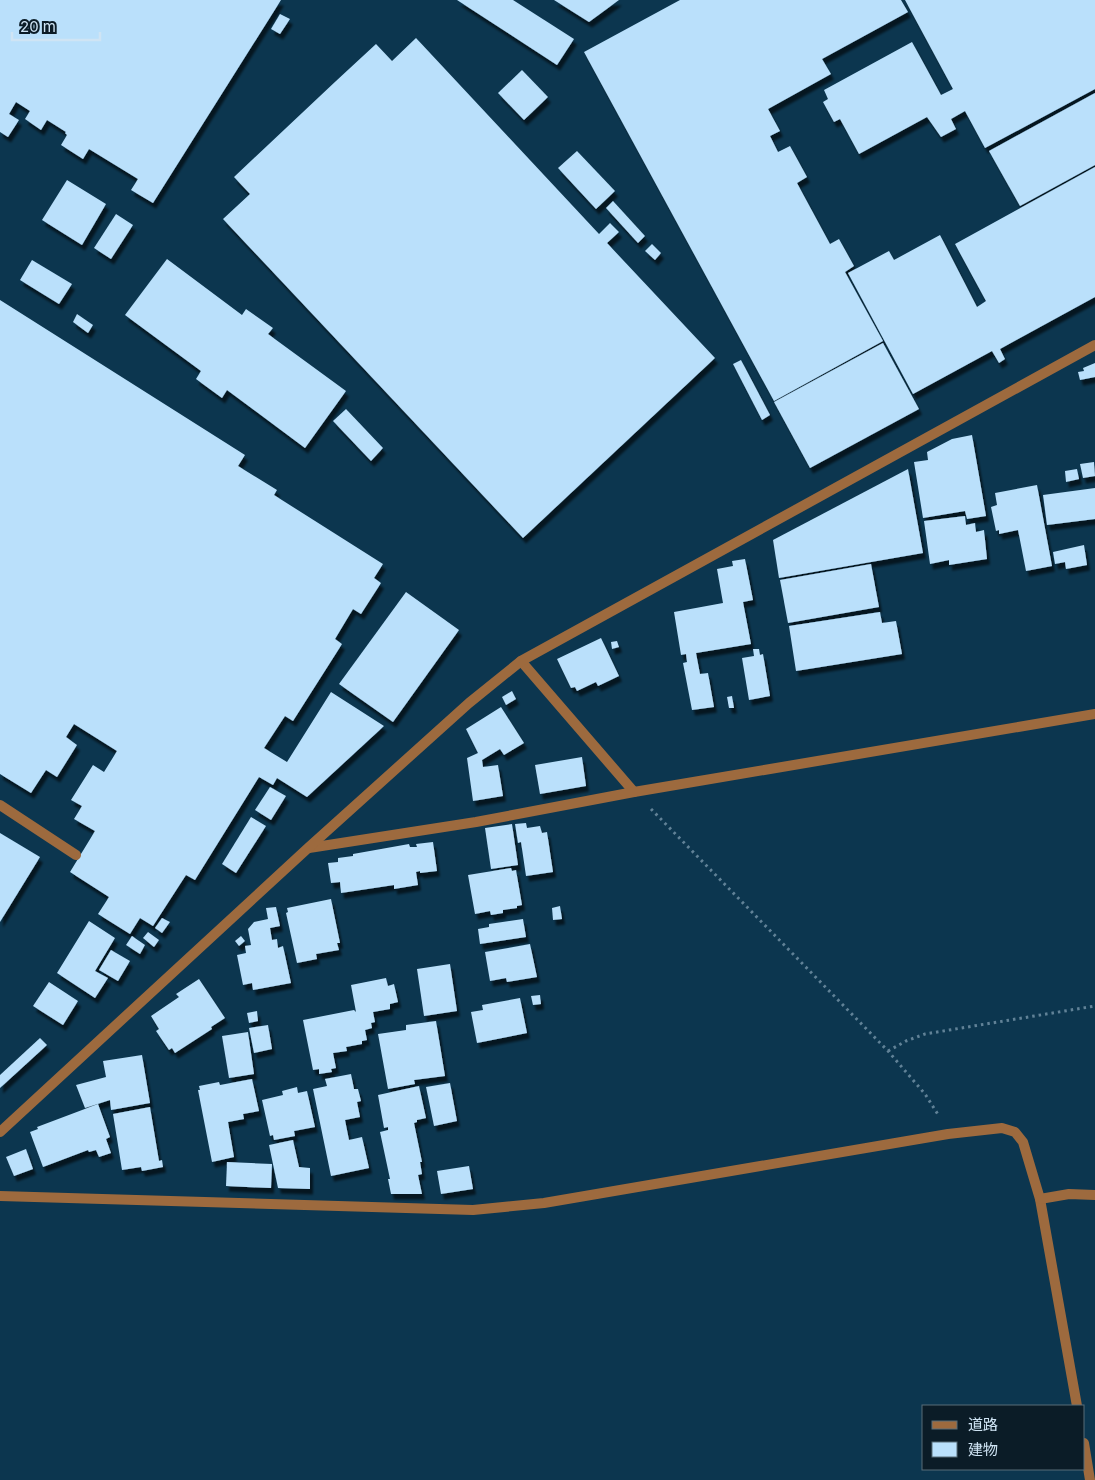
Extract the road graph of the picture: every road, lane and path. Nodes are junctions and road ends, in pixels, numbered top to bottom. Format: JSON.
{"nodes":[{"id":1,"x":1095,"y":345,"type":"edge"},
{"id":2,"x":522,"y":661,"type":"junction"},
{"id":3,"x":1095,"y":714,"type":"edge"},
{"id":4,"x":634,"y":792,"type":"junction"},
{"id":5,"x":0,"y":805,"type":"edge"},
{"id":6,"x":308,"y":848,"type":"junction"},
{"id":7,"x":76,"y":855,"type":"dead end"},
{"id":8,"x":1095,"y":1006,"type":"edge"},
{"id":9,"x":888,"y":1051,"type":"junction"},
{"id":10,"x":0,"y":1132,"type":"edge"},
{"id":11,"x":948,"y":1134,"type":"junction"},
{"id":12,"x":1095,"y":1195,"type":"edge"},
{"id":13,"x":0,"y":1196,"type":"edge"},
{"id":14,"x":1040,"y":1199,"type":"junction"},
{"id":15,"x":1077,"y":1405,"type":"edge"},
{"id":16,"x":1085,"y":1449,"type":"edge"},
{"id":17,"x":1090,"y":1480,"type":"edge"}],
"edges":[{"from":1,"to":2,"type":"street"},
{"from":2,"to":4,"type":"street"},
{"from":2,"to":6,"type":"street"},
{"from":3,"to":4,"type":"street"},
{"from":4,"to":6,"type":"street"},
{"from":4,"to":9,"type":"path"},
{"from":5,"to":7,"type":"street"},
{"from":6,"to":10,"type":"street"},
{"from":8,"to":9,"type":"path"},
{"from":9,"to":11,"type":"path"},
{"from":11,"to":13,"type":"street"},
{"from":11,"to":14,"type":"street"},
{"from":12,"to":14,"type":"street"},
{"from":14,"to":15,"type":"street"},
{"from":16,"to":17,"type":"street"}]}
